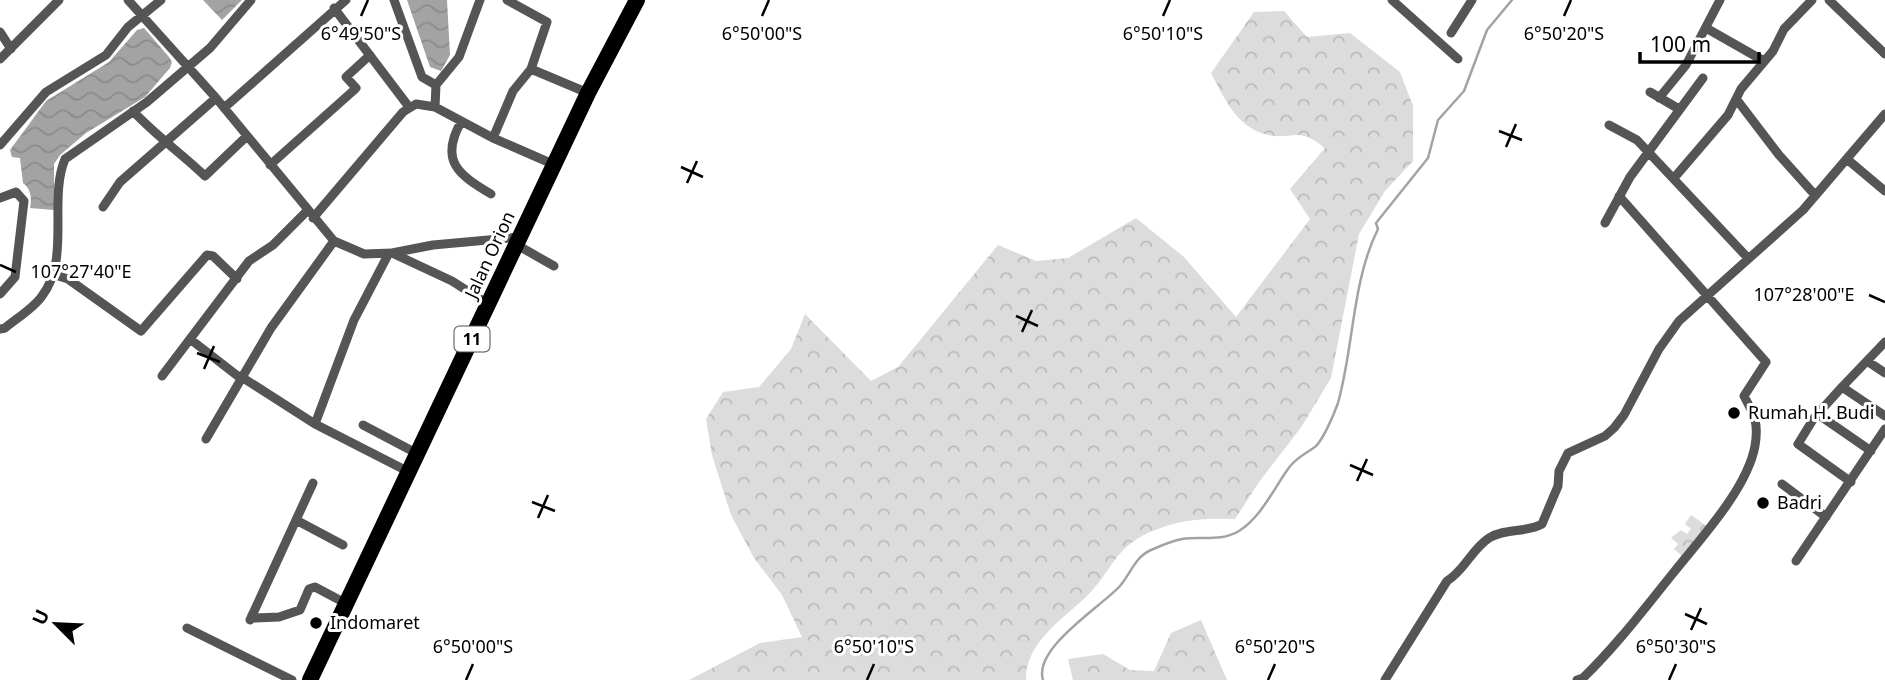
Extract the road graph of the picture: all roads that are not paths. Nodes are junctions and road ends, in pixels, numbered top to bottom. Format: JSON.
{"nodes":[{"id":1,"x":60,"y":0,"type":"edge"},
{"id":2,"x":128,"y":0,"type":"edge"},
{"id":3,"x":161,"y":0,"type":"edge"},
{"id":4,"x":251,"y":0,"type":"edge"},
{"id":5,"x":346,"y":0,"type":"edge"},
{"id":6,"x":394,"y":0,"type":"edge"},
{"id":7,"x":480,"y":0,"type":"edge"},
{"id":8,"x":507,"y":0,"type":"edge"},
{"id":9,"x":637,"y":0,"type":"edge"},
{"id":10,"x":1392,"y":0,"type":"edge"},
{"id":11,"x":1472,"y":0,"type":"edge"},
{"id":12,"x":1720,"y":0,"type":"edge"},
{"id":13,"x":1812,"y":0,"type":"edge"},
{"id":14,"x":1829,"y":0,"type":"edge"},
{"id":15,"x":334,"y":8,"type":"junction"},
{"id":16,"x":140,"y":15,"type":"junction"},
{"id":17,"x":1706,"y":28,"type":"junction"},
{"id":18,"x":0,"y":32,"type":"edge"},
{"id":19,"x":1451,"y":33,"type":"dead end"},
{"id":20,"x":11,"y":49,"type":"junction"},
{"id":21,"x":1885,"y":54,"type":"edge"},
{"id":22,"x":370,"y":55,"type":"junction"},
{"id":23,"x":0,"y":59,"type":"edge"},
{"id":24,"x":1458,"y":59,"type":"dead end"},
{"id":25,"x":1764,"y":61,"type":"junction"},
{"id":26,"x":187,"y":66,"type":"junction"},
{"id":27,"x":531,"y":69,"type":"junction"},
{"id":28,"x":1703,"y":78,"type":"dead end"},
{"id":29,"x":436,"y":85,"type":"junction"},
{"id":30,"x":1650,"y":92,"type":"dead end"},
{"id":31,"x":588,"y":93,"type":"junction"},
{"id":32,"x":216,"y":98,"type":"junction"},
{"id":33,"x":1659,"y":98,"type":"junction"},
{"id":34,"x":1737,"y":100,"type":"junction"},
{"id":35,"x":409,"y":107,"type":"junction"},
{"id":36,"x":435,"y":107,"type":"junction"},
{"id":37,"x":224,"y":108,"type":"junction"},
{"id":38,"x":1679,"y":109,"type":"junction"},
{"id":39,"x":133,"y":111,"type":"junction"},
{"id":40,"x":1885,"y":114,"type":"edge"},
{"id":41,"x":461,"y":122,"type":"junction"},
{"id":42,"x":1609,"y":125,"type":"dead end"},
{"id":43,"x":247,"y":136,"type":"junction"},
{"id":44,"x":493,"y":138,"type":"junction"},
{"id":45,"x":169,"y":142,"type":"junction"},
{"id":46,"x":0,"y":145,"type":"edge"},
{"id":47,"x":1649,"y":152,"type":"junction"},
{"id":48,"x":1848,"y":160,"type":"junction"},
{"id":49,"x":270,"y":165,"type":"junction"},
{"id":50,"x":555,"y":165,"type":"junction"},
{"id":51,"x":1674,"y":178,"type":"junction"},
{"id":52,"x":1885,"y":191,"type":"edge"},
{"id":53,"x":491,"y":194,"type":"dead end"},
{"id":54,"x":1815,"y":195,"type":"junction"},
{"id":55,"x":1619,"y":196,"type":"junction"},
{"id":56,"x":0,"y":198,"type":"edge"},
{"id":57,"x":103,"y":207,"type":"dead end"},
{"id":58,"x":310,"y":215,"type":"junction"},
{"id":59,"x":1605,"y":223,"type":"dead end"},
{"id":60,"x":334,"y":241,"type":"junction"},
{"id":61,"x":519,"y":241,"type":"junction"},
{"id":62,"x":390,"y":253,"type":"junction"},
{"id":63,"x":1747,"y":257,"type":"junction"},
{"id":64,"x":554,"y":266,"type":"dead end"},
{"id":65,"x":52,"y":274,"type":"junction"},
{"id":66,"x":237,"y":279,"type":"junction"},
{"id":67,"x":0,"y":294,"type":"edge"},
{"id":68,"x":1706,"y":294,"type":"junction"},
{"id":69,"x":488,"y":304,"type":"junction"},
{"id":70,"x":0,"y":328,"type":"edge"},
{"id":71,"x":190,"y":339,"type":"junction"},
{"id":72,"x":1885,"y":342,"type":"edge"},
{"id":73,"x":1867,"y":362,"type":"junction"},
{"id":74,"x":1885,"y":373,"type":"edge"},
{"id":75,"x":162,"y":376,"type":"dead end"},
{"id":76,"x":240,"y":376,"type":"junction"},
{"id":77,"x":1842,"y":387,"type":"junction"},
{"id":78,"x":1819,"y":415,"type":"junction"},
{"id":79,"x":1885,"y":416,"type":"edge"},
{"id":80,"x":315,"y":424,"type":"junction"},
{"id":81,"x":363,"y":425,"type":"dead end"},
{"id":82,"x":1885,"y":429,"type":"edge"},
{"id":83,"x":205,"y":439,"type":"dead end"},
{"id":84,"x":1871,"y":451,"type":"junction"},
{"id":85,"x":418,"y":454,"type":"junction"},
{"id":86,"x":409,"y":472,"type":"junction"},
{"id":87,"x":1851,"y":482,"type":"junction"},
{"id":88,"x":313,"y":483,"type":"dead end"},
{"id":89,"x":1782,"y":484,"type":"dead end"},
{"id":90,"x":1826,"y":517,"type":"junction"},
{"id":91,"x":296,"y":520,"type":"junction"},
{"id":92,"x":343,"y":545,"type":"dead end"},
{"id":93,"x":1796,"y":562,"type":"dead end"},
{"id":94,"x":347,"y":604,"type":"junction"},
{"id":95,"x":187,"y":628,"type":"dead end"},
{"id":96,"x":292,"y":680,"type":"edge"},
{"id":97,"x":310,"y":680,"type":"edge"},
{"id":98,"x":1385,"y":680,"type":"edge"},
{"id":99,"x":1577,"y":680,"type":"edge"}],
"edges":[{"from":1,"to":20,"type":"street"},
{"from":2,"to":16,"type":"street"},
{"from":3,"to":16,"type":"street"},
{"from":4,"to":26,"type":"street"},
{"from":5,"to":15,"type":"street"},
{"from":6,"to":29,"type":"street"},
{"from":7,"to":29,"type":"street"},
{"from":8,"to":27,"type":"street"},
{"from":9,"to":31,"type":"highway","name":"Jalan Orion","number":"11"},
{"from":10,"to":24,"type":"street"},
{"from":11,"to":19,"type":"street"},
{"from":12,"to":17,"type":"street"},
{"from":13,"to":25,"type":"street"},
{"from":14,"to":21,"type":"street"},
{"from":15,"to":22,"type":"street"},
{"from":15,"to":37,"type":"street"},
{"from":16,"to":26,"type":"street"},
{"from":16,"to":46,"type":"street"},
{"from":17,"to":25,"type":"street"},
{"from":17,"to":33,"type":"street"},
{"from":18,"to":20,"type":"street"},
{"from":20,"to":23,"type":"street"},
{"from":22,"to":35,"type":"street"},
{"from":22,"to":49,"type":"street"},
{"from":25,"to":34,"type":"street"},
{"from":26,"to":32,"type":"street"},
{"from":26,"to":39,"type":"street"},
{"from":27,"to":31,"type":"street"},
{"from":27,"to":44,"type":"street"},
{"from":28,"to":38,"type":"street"},
{"from":29,"to":36,"type":"street"},
{"from":30,"to":33,"type":"street"},
{"from":31,"to":50,"type":"highway","name":"Jalan Orion","number":"11"},
{"from":32,"to":37,"type":"street"},
{"from":32,"to":45,"type":"street"},
{"from":33,"to":38,"type":"street"},
{"from":34,"to":51,"type":"street"},
{"from":34,"to":54,"type":"street"},
{"from":35,"to":36,"type":"street"},
{"from":35,"to":58,"type":"street"},
{"from":36,"to":41,"type":"street"},
{"from":37,"to":43,"type":"street"},
{"from":38,"to":47,"type":"street"},
{"from":39,"to":45,"type":"street"},
{"from":39,"to":65,"type":"street"},
{"from":40,"to":48,"type":"street"},
{"from":41,"to":44,"type":"street"},
{"from":41,"to":53,"type":"street"},
{"from":42,"to":47,"type":"street"},
{"from":43,"to":45,"type":"street"},
{"from":43,"to":49,"type":"street"},
{"from":44,"to":50,"type":"street"},
{"from":45,"to":57,"type":"street"},
{"from":47,"to":51,"type":"street"},
{"from":47,"to":55,"type":"street"},
{"from":48,"to":52,"type":"street"},
{"from":48,"to":54,"type":"street"},
{"from":49,"to":58,"type":"street"},
{"from":50,"to":61,"type":"highway","name":"Jalan Orion","number":"11"},
{"from":51,"to":63,"type":"street"},
{"from":54,"to":63,"type":"street"},
{"from":55,"to":59,"type":"street"},
{"from":55,"to":68,"type":"street"},
{"from":56,"to":67,"type":"street"},
{"from":58,"to":60,"type":"street"},
{"from":58,"to":66,"type":"street"},
{"from":60,"to":62,"type":"street"},
{"from":60,"to":76,"type":"street"},
{"from":61,"to":62,"type":"street"},
{"from":61,"to":64,"type":"street"},
{"from":61,"to":69,"type":"highway","name":"Jalan Orion","number":"11"},
{"from":62,"to":69,"type":"street"},
{"from":62,"to":80,"type":"street"},
{"from":63,"to":68,"type":"street"},
{"from":65,"to":66,"type":"street"},
{"from":65,"to":70,"type":"street"},
{"from":66,"to":71,"type":"street"},
{"from":68,"to":98,"type":"street"},
{"from":68,"to":99,"type":"street"},
{"from":69,"to":85,"type":"highway","name":"Jalan Orion","number":"11"},
{"from":71,"to":75,"type":"street"},
{"from":71,"to":76,"type":"street"},
{"from":72,"to":73,"type":"street"},
{"from":73,"to":74,"type":"street"},
{"from":73,"to":77,"type":"street"},
{"from":76,"to":80,"type":"street"},
{"from":76,"to":83,"type":"street"},
{"from":77,"to":78,"type":"street"},
{"from":77,"to":79,"type":"street"},
{"from":78,"to":84,"type":"street"},
{"from":78,"to":87,"type":"street"},
{"from":80,"to":86,"type":"street"},
{"from":81,"to":85,"type":"street"},
{"from":82,"to":84,"type":"street"},
{"from":84,"to":87,"type":"street"},
{"from":85,"to":86,"type":"highway","name":"Jalan Orion","number":"11"},
{"from":86,"to":94,"type":"highway","name":"Jalan Orion","number":"11"},
{"from":87,"to":90,"type":"street"},
{"from":88,"to":91,"type":"street"},
{"from":89,"to":90,"type":"street"},
{"from":90,"to":93,"type":"street"},
{"from":91,"to":92,"type":"street"},
{"from":91,"to":94,"type":"street"},
{"from":94,"to":97,"type":"highway","name":"Jalan Orion","number":"11"},
{"from":95,"to":96,"type":"street"}]}
